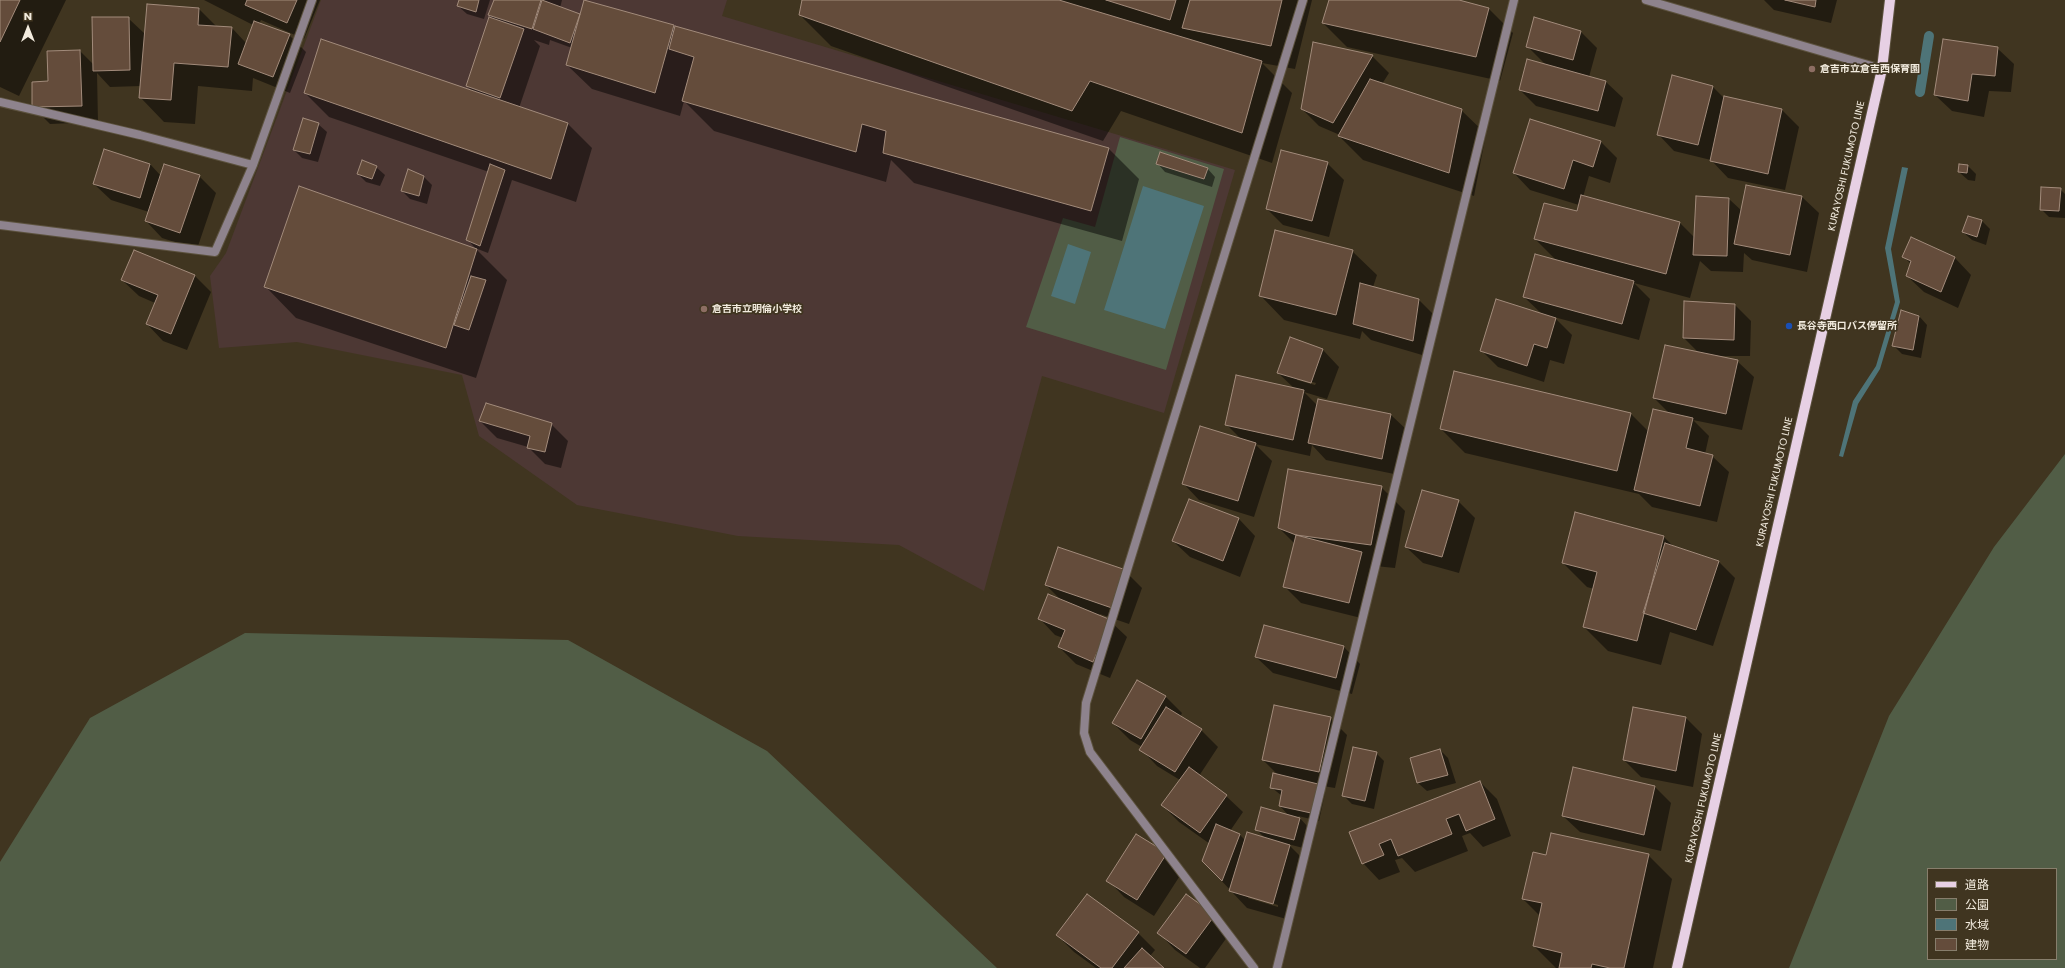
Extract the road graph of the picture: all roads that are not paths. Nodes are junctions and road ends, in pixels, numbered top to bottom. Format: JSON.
{"nodes":[{"id":1,"x":312,"y":0,"type":"edge"},
{"id":2,"x":1303,"y":0,"type":"edge"},
{"id":3,"x":1514,"y":0,"type":"edge"},
{"id":4,"x":1646,"y":0,"type":"edge"},
{"id":5,"x":1890,"y":0,"type":"edge"},
{"id":6,"x":1882,"y":69,"type":"junction"},
{"id":7,"x":0,"y":102,"type":"edge"},
{"id":8,"x":253,"y":165,"type":"junction"},
{"id":9,"x":0,"y":225,"type":"edge"},
{"id":10,"x":1254,"y":968,"type":"edge"},
{"id":11,"x":1277,"y":968,"type":"edge"},
{"id":12,"x":1678,"y":968,"type":"edge"}],
"edges":[{"from":1,"to":8,"type":"street"},
{"from":2,"to":10,"type":"street"},
{"from":3,"to":11,"type":"street"},
{"from":4,"to":6,"type":"street"},
{"from":5,"to":6,"type":"main road","name":"KURAYOSHI FUKUMOTO LINE"},
{"from":6,"to":12,"type":"main road","name":"KURAYOSHI FUKUMOTO LINE"},
{"from":7,"to":8,"type":"street"},
{"from":8,"to":9,"type":"street"}]}
